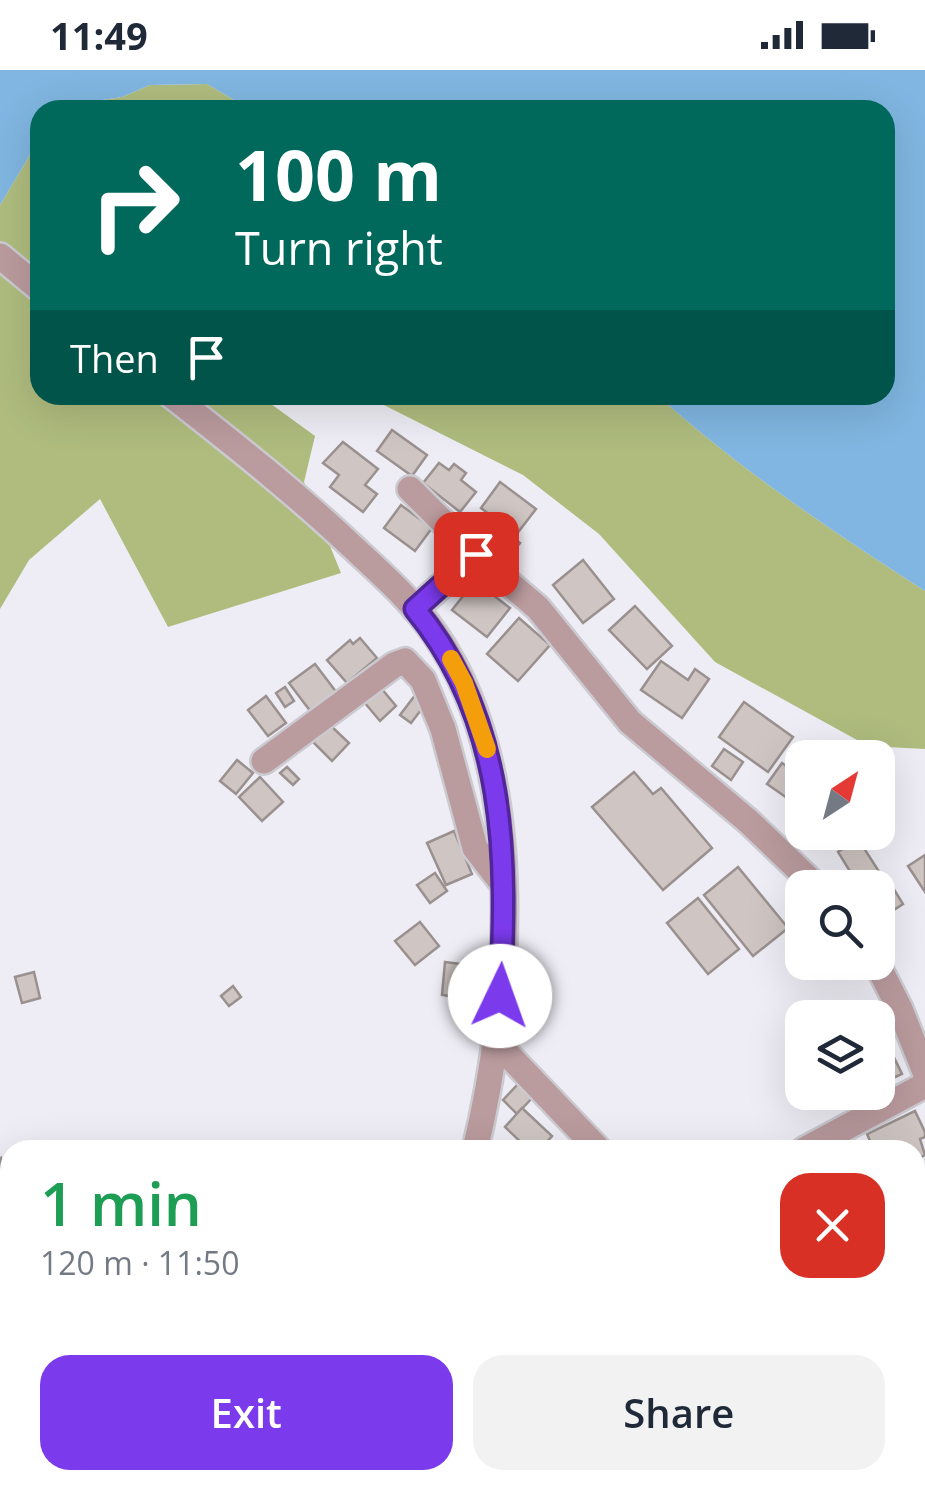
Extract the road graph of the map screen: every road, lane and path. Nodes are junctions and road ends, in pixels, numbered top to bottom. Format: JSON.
{"nodes":[{"id":1,"x":0,"y":256,"type":"edge"},
{"id":2,"x":30,"y":281,"type":"edge"},
{"id":3,"x":184,"y":405,"type":"edge"},
{"id":4,"x":410,"y":488,"type":"dead end"},
{"id":5,"x":476,"y":554,"type":"junction"},
{"id":6,"x":415,"y":609,"type":"junction"},
{"id":7,"x":264,"y":761,"type":"dead end"},
{"id":8,"x":799,"y":870,"type":"edge"},
{"id":9,"x":503,"y":884,"type":"junction"},
{"id":10,"x":885,"y":980,"type":"edge"},
{"id":11,"x":494,"y":1040,"type":"junction"},
{"id":12,"x":925,"y":1072,"type":"edge"},
{"id":13,"x":925,"y":1085,"type":"edge"},
{"id":14,"x":477,"y":1140,"type":"edge"},
{"id":15,"x":589,"y":1140,"type":"edge"},
{"id":16,"x":823,"y":1140,"type":"edge"}],
"edges":[{"from":1,"to":2,"type":"street"},
{"from":3,"to":6,"type":"street"},
{"from":4,"to":5,"type":"street"},
{"from":5,"to":6,"type":"street"},
{"from":5,"to":8,"type":"street"},
{"from":6,"to":9,"type":"street"},
{"from":7,"to":9,"type":"street"},
{"from":9,"to":11,"type":"street"},
{"from":10,"to":12,"type":"street"},
{"from":11,"to":14,"type":"street"},
{"from":11,"to":15,"type":"street"},
{"from":13,"to":16,"type":"street"}]}
